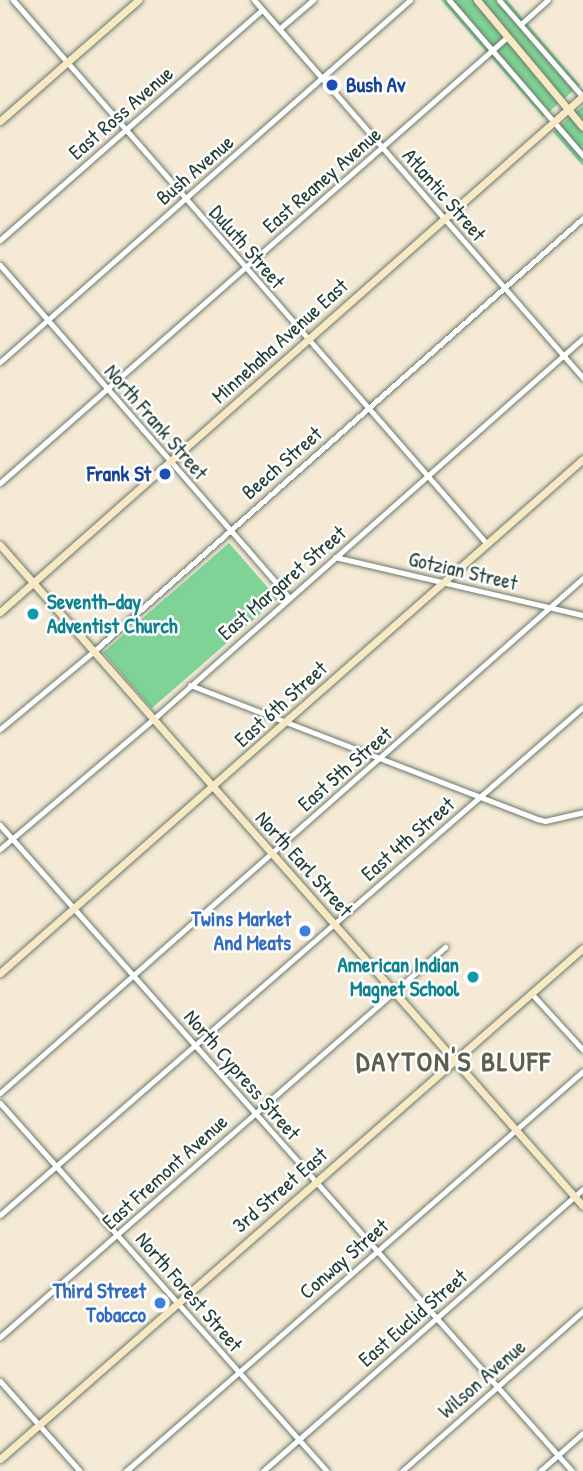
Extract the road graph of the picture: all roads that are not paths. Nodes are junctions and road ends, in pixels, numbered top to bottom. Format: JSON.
{"nodes":[{"id":1,"x":13,"y":0,"type":"edge"},
{"id":2,"x":254,"y":0,"type":"edge"},
{"id":3,"x":313,"y":0,"type":"edge"},
{"id":4,"x":410,"y":0,"type":"edge"},
{"id":5,"x":449,"y":0,"type":"edge"},
{"id":6,"x":477,"y":0,"type":"edge"},
{"id":7,"x":499,"y":0,"type":"edge"},
{"id":8,"x":548,"y":0,"type":"edge"},
{"id":9,"x":136,"y":1,"type":"edge"},
{"id":10,"x":262,"y":10,"type":"junction"},
{"id":11,"x":521,"y":24,"type":"junction"},
{"id":12,"x":279,"y":29,"type":"junction"},
{"id":13,"x":506,"y":38,"type":"junction"},
{"id":14,"x":492,"y":50,"type":"junction"},
{"id":15,"x":66,"y":63,"type":"junction"},
{"id":16,"x":322,"y":79,"type":"junction"},
{"id":17,"x":583,"y":96,"type":"edge"},
{"id":18,"x":567,"y":109,"type":"junction"},
{"id":19,"x":0,"y":121,"type":"edge"},
{"id":20,"x":553,"y":122,"type":"junction"},
{"id":21,"x":583,"y":127,"type":"edge"},
{"id":22,"x":125,"y":131,"type":"junction"},
{"id":23,"x":382,"y":148,"type":"junction"},
{"id":24,"x":583,"y":156,"type":"edge"},
{"id":25,"x":185,"y":200,"type":"junction"},
{"id":26,"x":583,"y":218,"type":"edge"},
{"id":27,"x":444,"y":219,"type":"junction"},
{"id":28,"x":0,"y":240,"type":"edge"},
{"id":29,"x":0,"y":265,"type":"edge"},
{"id":30,"x":245,"y":269,"type":"junction"},
{"id":31,"x":503,"y":288,"type":"junction"},
{"id":32,"x":47,"y":321,"type":"junction"},
{"id":33,"x":583,"y":338,"type":"edge"},
{"id":34,"x":307,"y":341,"type":"junction"},
{"id":35,"x":563,"y":356,"type":"junction"},
{"id":36,"x":0,"y":362,"type":"edge"},
{"id":37,"x":583,"y":378,"type":"edge"},
{"id":38,"x":107,"y":390,"type":"junction"},
{"id":39,"x":367,"y":409,"type":"junction"},
{"id":40,"x":583,"y":459,"type":"edge"},
{"id":41,"x":170,"y":462,"type":"junction"},
{"id":42,"x":426,"y":476,"type":"junction"},
{"id":43,"x":0,"y":483,"type":"edge"},
{"id":44,"x":229,"y":530,"type":"junction"},
{"id":45,"x":487,"y":544,"type":"junction"},
{"id":46,"x":0,"y":545,"type":"edge"},
{"id":47,"x":335,"y":557,"type":"junction"},
{"id":48,"x":583,"y":578,"type":"edge"},
{"id":49,"x":33,"y":584,"type":"junction"},
{"id":50,"x":443,"y":584,"type":"junction"},
{"id":51,"x":289,"y":598,"type":"junction"},
{"id":52,"x":550,"y":607,"type":"junction"},
{"id":53,"x":0,"y":612,"type":"edge"},
{"id":54,"x":583,"y":615,"type":"edge"},
{"id":55,"x":92,"y":650,"type":"junction"},
{"id":56,"x":190,"y":685,"type":"junction"},
{"id":57,"x":583,"y":707,"type":"edge"},
{"id":58,"x":152,"y":718,"type":"junction"},
{"id":59,"x":285,"y":724,"type":"junction"},
{"id":60,"x":0,"y":729,"type":"edge"},
{"id":61,"x":380,"y":760,"type":"junction"},
{"id":62,"x":213,"y":788,"type":"junction"},
{"id":63,"x":480,"y":797,"type":"junction"},
{"id":64,"x":583,"y":812,"type":"edge"},
{"id":65,"x":0,"y":825,"type":"edge"},
{"id":66,"x":12,"y":838,"type":"junction"},
{"id":67,"x":0,"y":849,"type":"edge"},
{"id":68,"x":272,"y":853,"type":"junction"},
{"id":69,"x":73,"y":909,"type":"junction"},
{"id":70,"x":334,"y":924,"type":"junction"},
{"id":71,"x":445,"y":947,"type":"dead end"},
{"id":72,"x":583,"y":948,"type":"edge"},
{"id":73,"x":0,"y":972,"type":"edge"},
{"id":74,"x":133,"y":976,"type":"junction"},
{"id":75,"x":393,"y":992,"type":"junction"},
{"id":76,"x":531,"y":993,"type":"junction"},
{"id":77,"x":194,"y":1045,"type":"junction"},
{"id":78,"x":583,"y":1051,"type":"edge"},
{"id":79,"x":455,"y":1061,"type":"junction"},
{"id":80,"x":583,"y":1071,"type":"edge"},
{"id":81,"x":0,"y":1093,"type":"edge"},
{"id":82,"x":0,"y":1102,"type":"edge"},
{"id":83,"x":254,"y":1113,"type":"junction"},
{"id":84,"x":515,"y":1129,"type":"junction"},
{"id":85,"x":56,"y":1166,"type":"junction"},
{"id":86,"x":316,"y":1182,"type":"junction"},
{"id":87,"x":583,"y":1189,"type":"edge"},
{"id":88,"x":575,"y":1196,"type":"junction"},
{"id":89,"x":583,"y":1206,"type":"edge"},
{"id":90,"x":0,"y":1215,"type":"edge"},
{"id":91,"x":118,"y":1235,"type":"junction"},
{"id":92,"x":376,"y":1251,"type":"junction"},
{"id":93,"x":178,"y":1303,"type":"junction"},
{"id":94,"x":583,"y":1311,"type":"edge"},
{"id":95,"x":437,"y":1318,"type":"junction"},
{"id":96,"x":0,"y":1337,"type":"edge"},
{"id":97,"x":239,"y":1372,"type":"junction"},
{"id":98,"x":0,"y":1381,"type":"edge"},
{"id":99,"x":497,"y":1387,"type":"junction"},
{"id":100,"x":39,"y":1424,"type":"junction"},
{"id":101,"x":583,"y":1433,"type":"edge"},
{"id":102,"x":299,"y":1439,"type":"junction"},
{"id":103,"x":558,"y":1455,"type":"junction"},
{"id":104,"x":0,"y":1459,"type":"edge"},
{"id":105,"x":80,"y":1471,"type":"edge"},
{"id":106,"x":126,"y":1471,"type":"edge"},
{"id":107,"x":263,"y":1471,"type":"edge"},
{"id":108,"x":327,"y":1471,"type":"edge"},
{"id":109,"x":402,"y":1471,"type":"edge"},
{"id":110,"x":540,"y":1471,"type":"edge"},
{"id":111,"x":572,"y":1471,"type":"edge"}],
"edges":[{"from":1,"to":15,"type":"street","name":"Duluth Street"},
{"from":2,"to":10,"type":"street","name":"Atlantic Street"},
{"from":3,"to":12,"type":"street"},
{"from":4,"to":16,"type":"street","name":"Bush Avenue"},
{"from":5,"to":14,"type":"street"},
{"from":6,"to":13,"type":"street"},
{"from":7,"to":11,"type":"street"},
{"from":8,"to":11,"type":"street"},
{"from":9,"to":15,"type":"street"},
{"from":10,"to":12,"type":"street","name":"Atlantic Street"},
{"from":10,"to":22,"type":"street","name":"East Ross Avenue"},
{"from":11,"to":17,"type":"street"},
{"from":12,"to":16,"type":"street","name":"Atlantic Street"},
{"from":13,"to":14,"type":"street","name":"East Reaney Avenue"},
{"from":13,"to":18,"type":"street"},
{"from":14,"to":20,"type":"street"},
{"from":14,"to":23,"type":"street","name":"East Reaney Avenue"},
{"from":15,"to":19,"type":"street"},
{"from":15,"to":22,"type":"street","name":"Duluth Street"},
{"from":16,"to":23,"type":"street","name":"Atlantic Street"},
{"from":16,"to":25,"type":"street","name":"Bush Avenue"},
{"from":17,"to":18,"type":"street","name":"Minnehaha Avenue East"},
{"from":18,"to":20,"type":"street","name":"Minnehaha Avenue East"},
{"from":18,"to":21,"type":"street"},
{"from":20,"to":24,"type":"street"},
{"from":20,"to":27,"type":"street","name":"Minnehaha Avenue East"},
{"from":22,"to":25,"type":"street","name":"Duluth Street"},
{"from":22,"to":28,"type":"street","name":"East Ross Avenue"},
{"from":23,"to":27,"type":"street","name":"Atlantic Street"},
{"from":23,"to":30,"type":"street","name":"East Reaney Avenue"},
{"from":25,"to":30,"type":"street","name":"Duluth Street"},
{"from":25,"to":32,"type":"street","name":"Bush Avenue"},
{"from":26,"to":31,"type":"street","name":"Beech Street"},
{"from":27,"to":31,"type":"street","name":"Atlantic Street"},
{"from":27,"to":34,"type":"street","name":"Minnehaha Avenue East"},
{"from":29,"to":32,"type":"street","name":"North Frank Street"},
{"from":30,"to":34,"type":"street","name":"Duluth Street"},
{"from":30,"to":38,"type":"street","name":"East Reaney Avenue"},
{"from":31,"to":35,"type":"street","name":"Atlantic Street"},
{"from":31,"to":39,"type":"street","name":"Beech Street"},
{"from":32,"to":36,"type":"street","name":"Bush Avenue"},
{"from":32,"to":38,"type":"street","name":"North Frank Street"},
{"from":33,"to":35,"type":"street","name":"East Margaret Street"},
{"from":34,"to":39,"type":"street","name":"Duluth Street"},
{"from":34,"to":41,"type":"street","name":"Minnehaha Avenue East"},
{"from":35,"to":37,"type":"street","name":"Atlantic Street"},
{"from":35,"to":42,"type":"street","name":"East Margaret Street"},
{"from":38,"to":41,"type":"street","name":"North Frank Street"},
{"from":38,"to":43,"type":"street","name":"East Reaney Avenue"},
{"from":39,"to":42,"type":"street","name":"Duluth Street"},
{"from":39,"to":44,"type":"street","name":"Beech Street"},
{"from":40,"to":45,"type":"street","name":"East 6th Street"},
{"from":41,"to":44,"type":"street","name":"North Frank Street"},
{"from":41,"to":49,"type":"street","name":"Minnehaha Avenue East"},
{"from":42,"to":45,"type":"street","name":"Duluth Street"},
{"from":42,"to":47,"type":"street","name":"East Margaret Street"},
{"from":44,"to":51,"type":"street","name":"North Frank Street"},
{"from":44,"to":55,"type":"street","name":"Beech Street"},
{"from":45,"to":50,"type":"street","name":"East 6th Street"},
{"from":46,"to":49,"type":"street","name":"North Earl Street"},
{"from":47,"to":50,"type":"street","name":"Gotzian Street"},
{"from":47,"to":51,"type":"street","name":"East Margaret Street"},
{"from":48,"to":52,"type":"street","name":"East 5th Street"},
{"from":49,"to":53,"type":"street","name":"Minnehaha Avenue East"},
{"from":49,"to":55,"type":"street","name":"North Earl Street"},
{"from":50,"to":52,"type":"street","name":"Gotzian Street"},
{"from":50,"to":59,"type":"street","name":"East 6th Street"},
{"from":51,"to":56,"type":"street","name":"East Margaret Street"},
{"from":52,"to":54,"type":"street","name":"Gotzian Street"},
{"from":52,"to":61,"type":"street","name":"East 5th Street"},
{"from":55,"to":58,"type":"street","name":"North Earl Street"},
{"from":55,"to":60,"type":"street","name":"Beech Street"},
{"from":56,"to":58,"type":"street","name":"East Margaret Street"},
{"from":56,"to":59,"type":"street"},
{"from":57,"to":63,"type":"street","name":"East 4th Street"},
{"from":58,"to":62,"type":"street","name":"North Earl Street"},
{"from":58,"to":66,"type":"street","name":"East Margaret Street"},
{"from":59,"to":61,"type":"street"},
{"from":59,"to":62,"type":"street","name":"East 6th Street"},
{"from":61,"to":63,"type":"street"},
{"from":61,"to":68,"type":"street","name":"East 5th Street"},
{"from":62,"to":68,"type":"street","name":"North Earl Street"},
{"from":62,"to":69,"type":"street","name":"East 6th Street"},
{"from":63,"to":64,"type":"street"},
{"from":63,"to":70,"type":"street","name":"East 4th Street"},
{"from":65,"to":66,"type":"street","name":"North Cypress Street"},
{"from":66,"to":67,"type":"street","name":"East Margaret Street"},
{"from":66,"to":69,"type":"street","name":"North Cypress Street"},
{"from":68,"to":70,"type":"street","name":"North Earl Street"},
{"from":68,"to":74,"type":"street","name":"East 5th Street"},
{"from":69,"to":73,"type":"street","name":"East 6th Street"},
{"from":69,"to":74,"type":"street","name":"North Cypress Street"},
{"from":70,"to":75,"type":"street","name":"North Earl Street"},
{"from":70,"to":77,"type":"street","name":"East 4th Street"},
{"from":71,"to":75,"type":"street","name":"East Fremont Avenue"},
{"from":72,"to":76,"type":"street","name":"3rd Street East"},
{"from":74,"to":77,"type":"street","name":"North Cypress Street"},
{"from":74,"to":81,"type":"street","name":"East 5th Street"},
{"from":75,"to":79,"type":"street","name":"North Earl Street"},
{"from":75,"to":83,"type":"street","name":"East Fremont Avenue"},
{"from":76,"to":78,"type":"street"},
{"from":76,"to":79,"type":"street","name":"3rd Street East"},
{"from":77,"to":83,"type":"street","name":"North Cypress Street"},
{"from":77,"to":85,"type":"street","name":"East 4th Street"},
{"from":79,"to":84,"type":"street","name":"North Earl Street"},
{"from":79,"to":86,"type":"street","name":"3rd Street East"},
{"from":80,"to":84,"type":"street","name":"Conway Street"},
{"from":82,"to":85,"type":"street","name":"North Forest Street"},
{"from":83,"to":86,"type":"street","name":"North Cypress Street"},
{"from":83,"to":91,"type":"street","name":"East Fremont Avenue"},
{"from":84,"to":88,"type":"street","name":"North Earl Street"},
{"from":84,"to":92,"type":"street","name":"Conway Street"},
{"from":85,"to":90,"type":"street","name":"East 4th Street"},
{"from":85,"to":91,"type":"street","name":"North Forest Street"},
{"from":86,"to":92,"type":"street","name":"North Cypress Street"},
{"from":86,"to":93,"type":"street","name":"3rd Street East"},
{"from":87,"to":88,"type":"street","name":"East Euclid Street"},
{"from":88,"to":89,"type":"street","name":"North Earl Street"},
{"from":88,"to":95,"type":"street","name":"East Euclid Street"},
{"from":91,"to":93,"type":"street","name":"North Forest Street"},
{"from":91,"to":96,"type":"street","name":"East Fremont Avenue"},
{"from":92,"to":95,"type":"street","name":"North Cypress Street"},
{"from":92,"to":97,"type":"street","name":"Conway Street"},
{"from":93,"to":97,"type":"street","name":"North Forest Street"},
{"from":93,"to":100,"type":"street","name":"3rd Street East"},
{"from":94,"to":99,"type":"street","name":"Wilson Avenue"},
{"from":95,"to":99,"type":"street","name":"North Cypress Street"},
{"from":95,"to":102,"type":"street","name":"East Euclid Street"},
{"from":97,"to":102,"type":"street","name":"North Forest Street"},
{"from":97,"to":106,"type":"street","name":"Conway Street"},
{"from":98,"to":100,"type":"street"},
{"from":99,"to":103,"type":"street","name":"North Cypress Street"},
{"from":99,"to":109,"type":"street","name":"Wilson Avenue"},
{"from":100,"to":104,"type":"street","name":"3rd Street East"},
{"from":100,"to":105,"type":"street"},
{"from":101,"to":103,"type":"street"},
{"from":102,"to":107,"type":"street","name":"East Euclid Street"},
{"from":102,"to":108,"type":"street","name":"North Forest Street"},
{"from":103,"to":110,"type":"street"},
{"from":103,"to":111,"type":"street","name":"North Cypress Street"}]}
